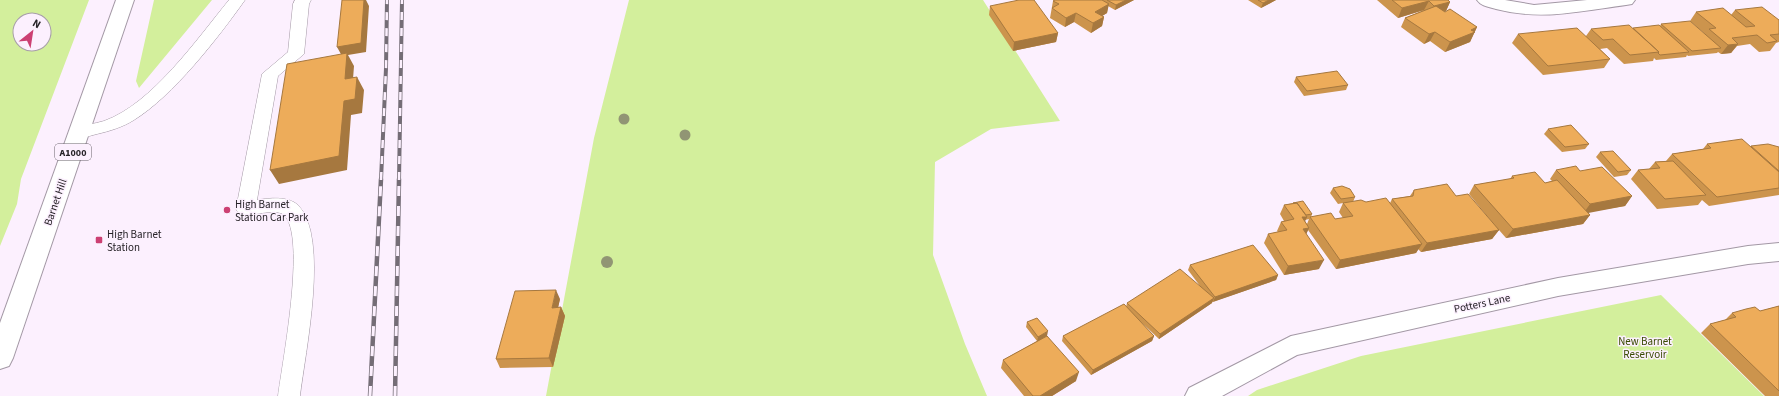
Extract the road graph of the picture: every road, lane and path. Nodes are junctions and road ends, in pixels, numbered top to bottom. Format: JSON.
{"nodes":[{"id":1,"x":125,"y":0,"type":"edge"},
{"id":2,"x":237,"y":0,"type":"edge"},
{"id":3,"x":303,"y":0,"type":"edge"},
{"id":4,"x":1486,"y":0,"type":"edge"},
{"id":5,"x":1622,"y":0,"type":"edge"},
{"id":6,"x":1626,"y":0,"type":"edge"},
{"id":7,"x":80,"y":132,"type":"junction"},
{"id":8,"x":1779,"y":252,"type":"edge"},
{"id":9,"x":0,"y":358,"type":"edge"},
{"id":10,"x":289,"y":396,"type":"edge"},
{"id":11,"x":1198,"y":396,"type":"edge"}],
"edges":[{"from":1,"to":7,"type":"street","name":"Barnet Hill","number":"A1000"},
{"from":2,"to":7,"type":"lane"},
{"from":3,"to":10,"type":"lane"},
{"from":4,"to":5,"type":"street"},
{"from":5,"to":6,"type":"street"},
{"from":7,"to":9,"type":"street","name":"Barnet Hill","number":"A1000"},
{"from":8,"to":11,"type":"street","name":"Potters Lane"}]}
